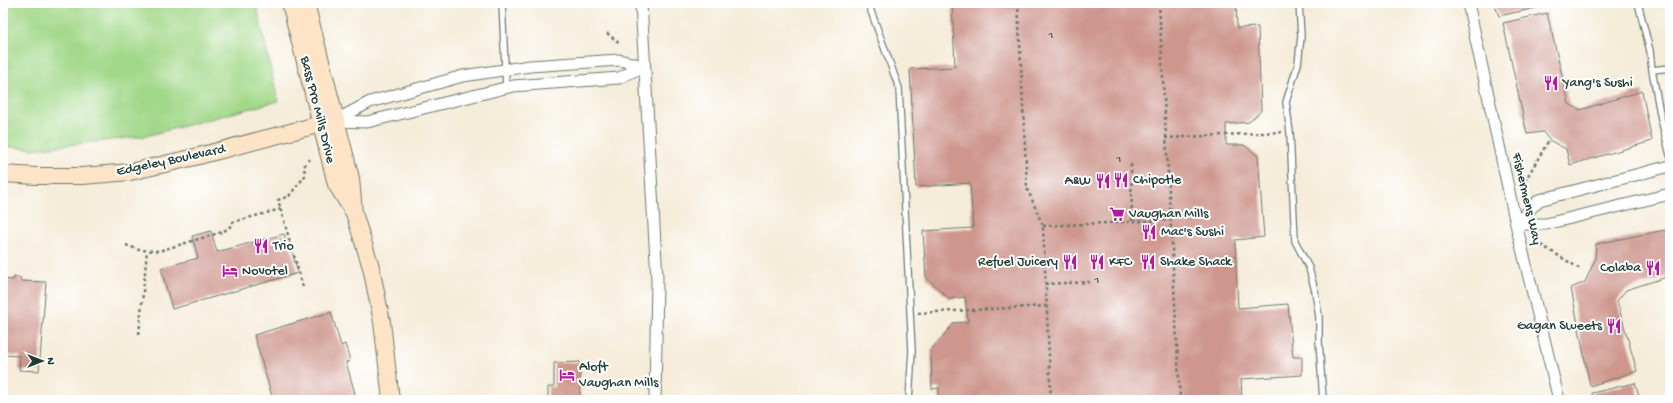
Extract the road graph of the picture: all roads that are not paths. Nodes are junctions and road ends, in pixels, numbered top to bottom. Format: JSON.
{"nodes":[{"id":1,"x":290,"y":3,"type":"edge"},
{"id":2,"x":306,"y":3,"type":"edge"},
{"id":3,"x":502,"y":3,"type":"edge"},
{"id":4,"x":641,"y":3,"type":"edge"},
{"id":5,"x":868,"y":3,"type":"edge"},
{"id":6,"x":1299,"y":3,"type":"edge"},
{"id":7,"x":1468,"y":3,"type":"edge"},
{"id":8,"x":1638,"y":3,"type":"edge"},
{"id":9,"x":644,"y":66,"type":"junction"},
{"id":10,"x":1670,"y":68,"type":"edge"},
{"id":11,"x":505,"y":70,"type":"junction"},
{"id":12,"x":1652,"y":70,"type":"junction"},
{"id":13,"x":506,"y":88,"type":"junction"},
{"id":14,"x":336,"y":120,"type":"junction"},
{"id":15,"x":320,"y":125,"type":"junction"},
{"id":16,"x":1670,"y":155,"type":"edge"},
{"id":17,"x":1670,"y":166,"type":"edge"},
{"id":18,"x":3,"y":174,"type":"edge"},
{"id":19,"x":1670,"y":194,"type":"edge"},
{"id":20,"x":354,"y":213,"type":"junction"},
{"id":21,"x":1516,"y":224,"type":"junction"},
{"id":22,"x":391,"y":400,"type":"edge"},
{"id":23,"x":655,"y":400,"type":"edge"},
{"id":24,"x":909,"y":400,"type":"edge"},
{"id":25,"x":1323,"y":400,"type":"edge"},
{"id":26,"x":1559,"y":400,"type":"edge"}],
"edges":[{"from":1,"to":15,"type":"street","name":"Bass Pro Mills Drive"},
{"from":2,"to":14,"type":"street","name":"Bass Pro Mills Drive"},
{"from":3,"to":11,"type":"lane"},
{"from":4,"to":9,"type":"street"},
{"from":5,"to":24,"type":"lane"},
{"from":6,"to":25,"type":"lane"},
{"from":7,"to":21,"type":"street","name":"Fishermens Way"},
{"from":8,"to":12,"type":"lane"},
{"from":9,"to":11,"type":"street"},
{"from":9,"to":13,"type":"street"},
{"from":9,"to":23,"type":"street"},
{"from":10,"to":12,"type":"lane"},
{"from":11,"to":13,"type":"lane"},
{"from":11,"to":14,"type":"street"},
{"from":12,"to":16,"type":"lane"},
{"from":13,"to":14,"type":"street"},
{"from":14,"to":15,"type":"street","name":"Edgeley Boulevard"},
{"from":14,"to":20,"type":"street","name":"Bass Pro Mills Drive"},
{"from":15,"to":18,"type":"street","name":"Edgeley Boulevard"},
{"from":15,"to":20,"type":"street","name":"Bass Pro Mills Drive"},
{"from":17,"to":21,"type":"street"},
{"from":19,"to":21,"type":"street"},
{"from":20,"to":22,"type":"street","name":"Bass Pro Mills Drive"},
{"from":21,"to":26,"type":"street","name":"Fishermens Way"}]}
